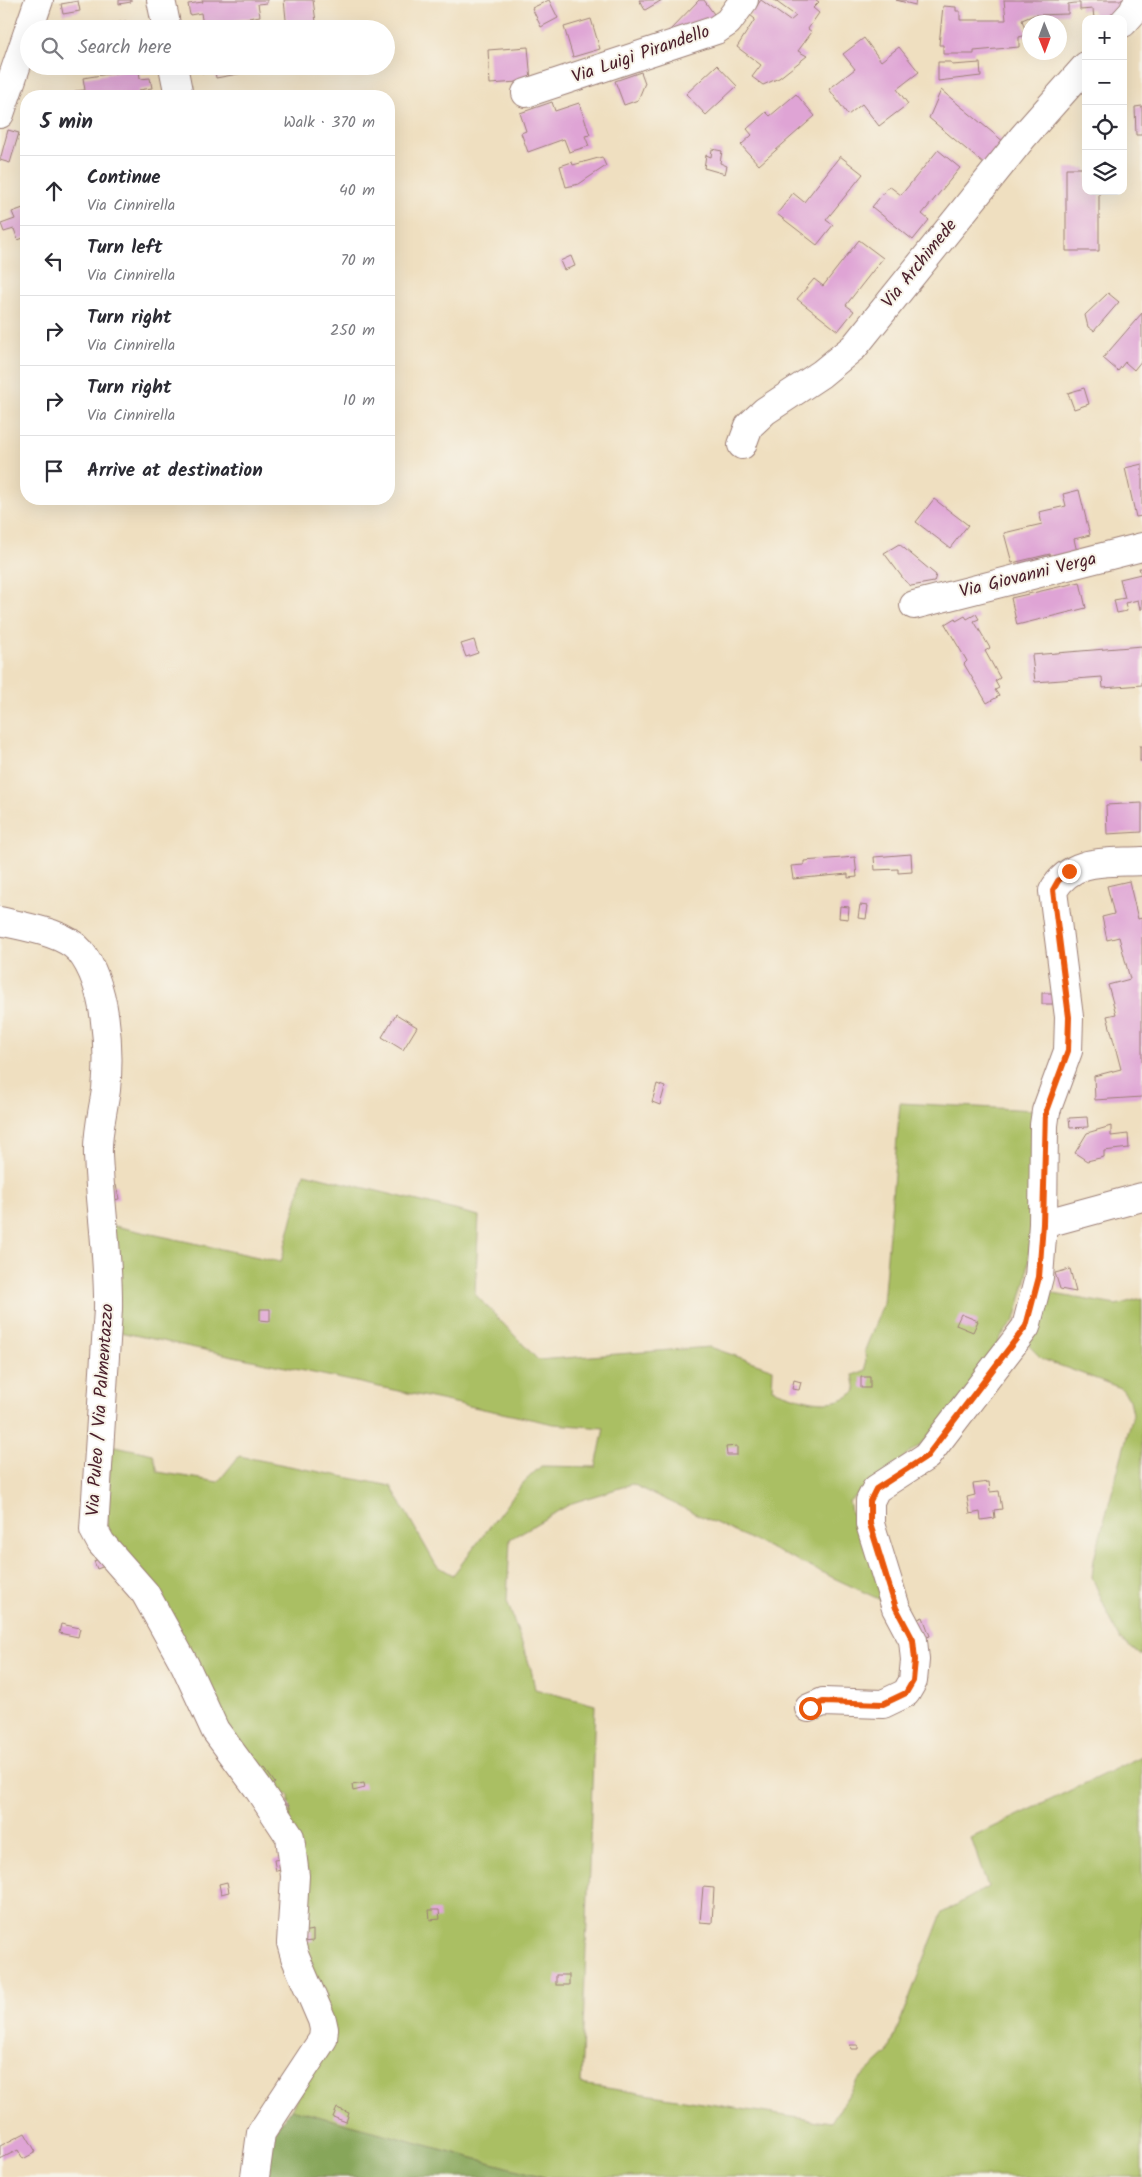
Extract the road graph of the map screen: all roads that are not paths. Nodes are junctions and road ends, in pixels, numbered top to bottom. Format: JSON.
{"nodes":[{"id":1,"x":39,"y":0,"type":"edge"},
{"id":2,"x":161,"y":0,"type":"edge"},
{"id":3,"x":744,"y":0,"type":"edge"},
{"id":4,"x":1138,"y":0,"type":"edge"},
{"id":5,"x":1127,"y":19,"type":"edge"},
{"id":6,"x":32,"y":20,"type":"edge"},
{"id":7,"x":165,"y":20,"type":"edge"},
{"id":8,"x":20,"y":55,"type":"edge"},
{"id":9,"x":1082,"y":71,"type":"edge"},
{"id":10,"x":175,"y":75,"type":"edge"},
{"id":11,"x":178,"y":90,"type":"edge"},
{"id":12,"x":526,"y":93,"type":"dead end"},
{"id":13,"x":0,"y":114,"type":"edge"},
{"id":14,"x":742,"y":445,"type":"dead end"},
{"id":15,"x":1142,"y":547,"type":"edge"},
{"id":16,"x":914,"y":605,"type":"dead end"},
{"id":17,"x":1142,"y":861,"type":"edge"},
{"id":18,"x":0,"y":921,"type":"edge"},
{"id":19,"x":1142,"y":1196,"type":"edge"},
{"id":20,"x":1043,"y":1224,"type":"junction"},
{"id":21,"x":810,"y":1708,"type":"dead end"},
{"id":22,"x":255,"y":2177,"type":"edge"}],
"edges":[{"from":1,"to":6,"type":"street"},
{"from":2,"to":7,"type":"street"},
{"from":3,"to":12,"type":"street","name":"Via Luigi Pirandello"},
{"from":4,"to":5,"type":"street"},
{"from":8,"to":13,"type":"street"},
{"from":9,"to":14,"type":"street","name":"Via Archimede"},
{"from":10,"to":11,"type":"street"},
{"from":15,"to":16,"type":"street","name":"Via Giovanni Verga"},
{"from":17,"to":20,"type":"street"},
{"from":18,"to":22,"type":"street","name":"Via Puleo / Via Palmentazzo"},
{"from":19,"to":20,"type":"street"},
{"from":20,"to":21,"type":"street"}]}
